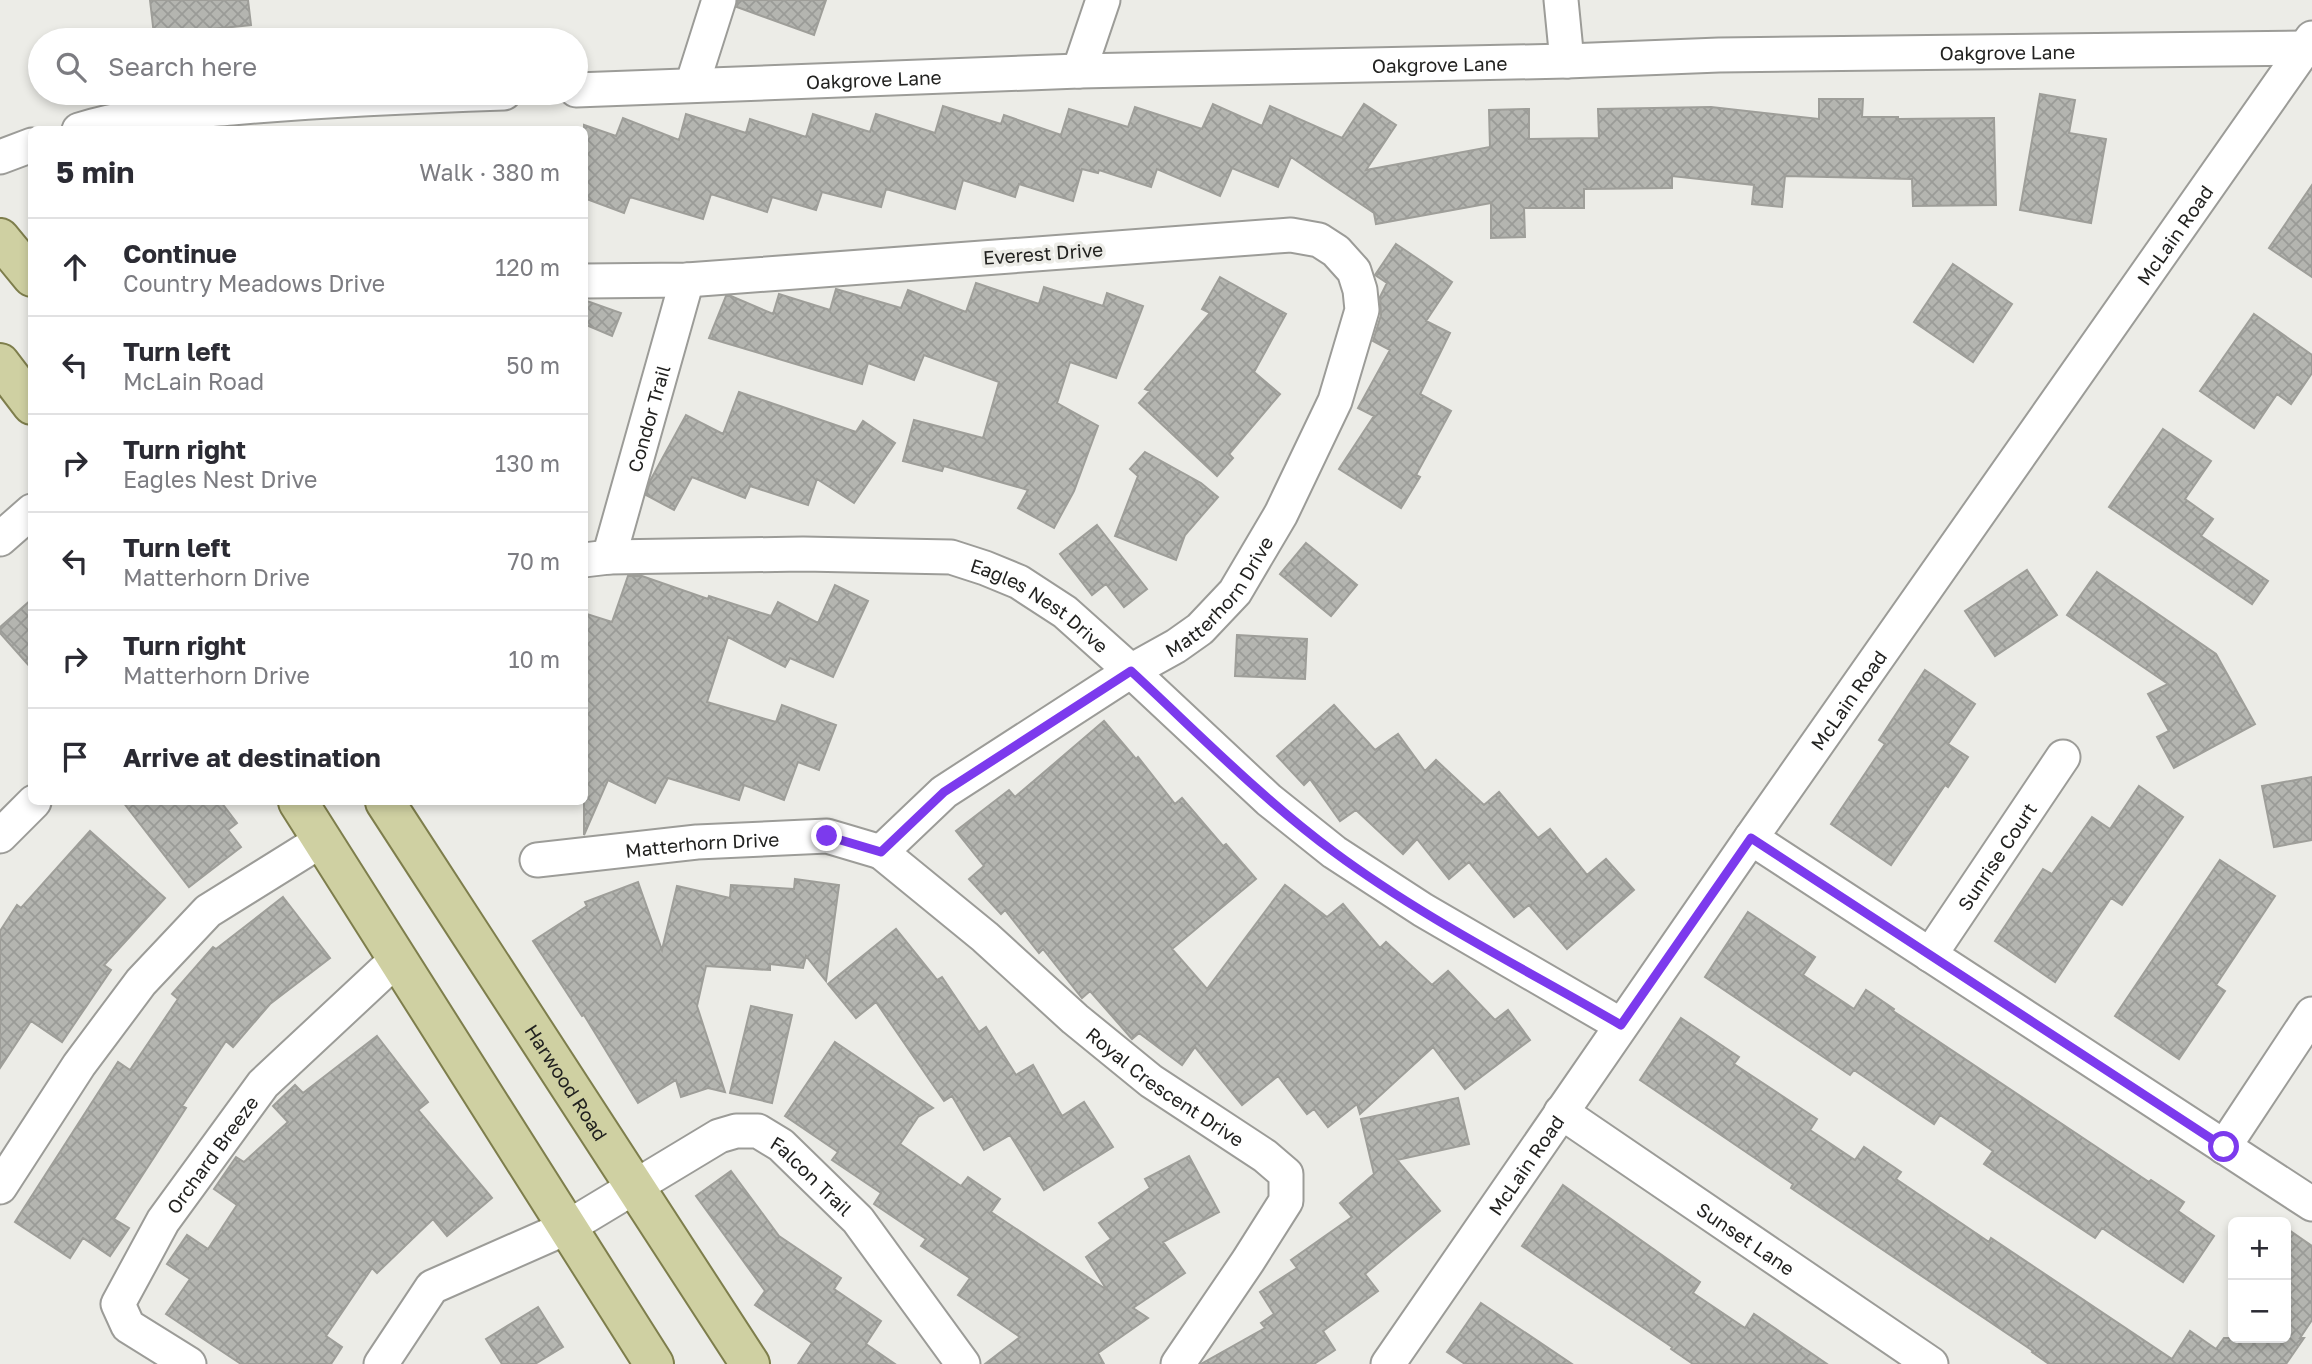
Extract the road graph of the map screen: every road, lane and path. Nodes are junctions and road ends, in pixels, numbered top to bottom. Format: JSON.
{"nodes":[{"id":1,"x":719,"y":0,"type":"edge"},
{"id":2,"x":1103,"y":0,"type":"edge"},
{"id":3,"x":1561,"y":0,"type":"edge"},
{"id":4,"x":2308,"y":43,"type":"edge"},
{"id":5,"x":1567,"y":61,"type":"junction"},
{"id":6,"x":1079,"y":71,"type":"junction"},
{"id":7,"x":692,"y":85,"type":"junction"},
{"id":8,"x":588,"y":89,"type":"edge"},
{"id":9,"x":263,"y":105,"type":"edge"},
{"id":10,"x":91,"y":126,"type":"edge"},
{"id":11,"x":28,"y":146,"type":"edge"},
{"id":12,"x":0,"y":157,"type":"edge"},
{"id":13,"x":0,"y":238,"type":"edge"},
{"id":14,"x":28,"y":272,"type":"edge"},
{"id":15,"x":687,"y":279,"type":"junction"},
{"id":16,"x":588,"y":281,"type":"edge"},
{"id":17,"x":0,"y":363,"type":"edge"},
{"id":18,"x":28,"y":400,"type":"edge"},
{"id":19,"x":1335,"y":401,"type":"joint"},
{"id":20,"x":28,"y":515,"type":"edge"},
{"id":21,"x":0,"y":539,"type":"edge"},
{"id":22,"x":597,"y":559,"type":"edge"},
{"id":23,"x":1131,"y":671,"type":"junction"},
{"id":24,"x":2063,"y":757,"type":"dead end"},
{"id":25,"x":31,"y":805,"type":"edge"},
{"id":26,"x":300,"y":805,"type":"edge"},
{"id":27,"x":387,"y":805,"type":"edge"},
{"id":28,"x":0,"y":836,"type":"edge"},
{"id":29,"x":1751,"y":838,"type":"junction"},
{"id":30,"x":323,"y":840,"type":"junction"},
{"id":31,"x":881,"y":852,"type":"junction"},
{"id":32,"x":537,"y":860,"type":"dead end"},
{"id":33,"x":1930,"y":955,"type":"junction"},
{"id":34,"x":398,"y":958,"type":"junction"},
{"id":35,"x":2312,"y":1014,"type":"edge"},
{"id":36,"x":1621,"y":1025,"type":"junction"},
{"id":37,"x":1561,"y":1112,"type":"junction"},
{"id":38,"x":2224,"y":1147,"type":"junction"},
{"id":39,"x":635,"y":1186,"type":"junction"},
{"id":40,"x":0,"y":1187,"type":"edge"},
{"id":41,"x":2312,"y":1204,"type":"edge"},
{"id":42,"x":568,"y":1227,"type":"junction"},
{"id":43,"x":189,"y":1364,"type":"edge"},
{"id":44,"x":381,"y":1364,"type":"edge"},
{"id":45,"x":654,"y":1364,"type":"edge"},
{"id":46,"x":750,"y":1364,"type":"edge"},
{"id":47,"x":963,"y":1364,"type":"edge"},
{"id":48,"x":1178,"y":1364,"type":"edge"},
{"id":49,"x":1388,"y":1364,"type":"edge"},
{"id":50,"x":1931,"y":1364,"type":"edge"}],
"edges":[{"from":1,"to":7,"type":"street"},
{"from":2,"to":6,"type":"street"},
{"from":3,"to":5,"type":"street"},
{"from":4,"to":5,"type":"street","name":"Oakgrove Lane"},
{"from":4,"to":29,"type":"street","name":"McLain Road"},
{"from":5,"to":6,"type":"street","name":"Oakgrove Lane"},
{"from":6,"to":7,"type":"street","name":"Oakgrove Lane"},
{"from":7,"to":8,"type":"street","name":"Oakgrove Lane"},
{"from":9,"to":10,"type":"street"},
{"from":11,"to":12,"type":"street"},
{"from":13,"to":14,"type":"main road"},
{"from":15,"to":16,"type":"street","name":"Everest Drive"},
{"from":15,"to":19,"type":"street","name":"Everest Drive"},
{"from":15,"to":22,"type":"street","name":"Condor Trail"},
{"from":17,"to":18,"type":"main road"},
{"from":19,"to":23,"type":"street","name":"Matterhorn Drive"},
{"from":20,"to":21,"type":"street"},
{"from":22,"to":23,"type":"street","name":"Eagles Nest Drive"},
{"from":23,"to":31,"type":"street","name":"Matterhorn Drive"},
{"from":23,"to":36,"type":"street","name":"Eagles Nest Drive"},
{"from":24,"to":33,"type":"street","name":"Sunrise Court"},
{"from":25,"to":28,"type":"street"},
{"from":26,"to":30,"type":"main road"},
{"from":27,"to":39,"type":"main road","name":"Harwood Road"},
{"from":29,"to":33,"type":"street"},
{"from":29,"to":36,"type":"street","name":"McLain Road"},
{"from":30,"to":34,"type":"main road"},
{"from":30,"to":40,"type":"street"},
{"from":31,"to":32,"type":"street","name":"Matterhorn Drive"},
{"from":31,"to":48,"type":"street","name":"Royal Crescent Drive"},
{"from":33,"to":38,"type":"street"},
{"from":34,"to":42,"type":"main road"},
{"from":34,"to":43,"type":"street","name":"Orchard Breeze"},
{"from":35,"to":38,"type":"street"},
{"from":36,"to":37,"type":"street","name":"McLain Road"},
{"from":37,"to":49,"type":"street","name":"McLain Road"},
{"from":37,"to":50,"type":"street","name":"Sunset Lane"},
{"from":38,"to":41,"type":"street"},
{"from":39,"to":42,"type":"street","name":"Falcon Trail"},
{"from":39,"to":46,"type":"main road","name":"Harwood Road"},
{"from":39,"to":47,"type":"street","name":"Falcon Trail"},
{"from":42,"to":44,"type":"street"},
{"from":42,"to":45,"type":"main road"}]}
